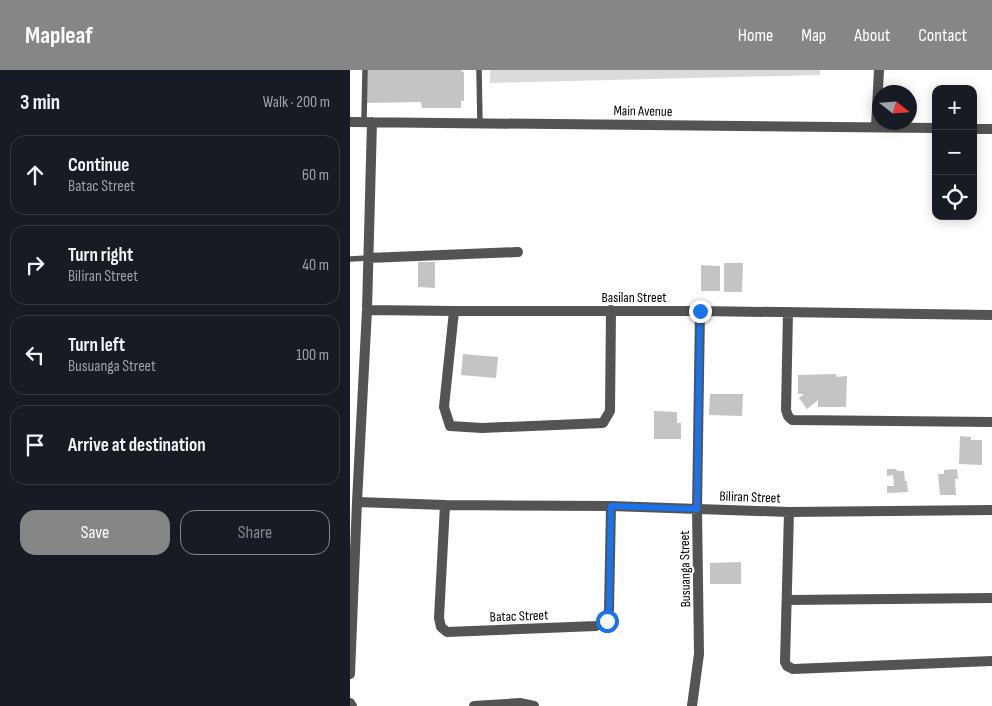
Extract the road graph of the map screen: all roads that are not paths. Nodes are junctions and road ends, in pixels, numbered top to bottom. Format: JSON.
{"nodes":[{"id":1,"x":365,"y":70,"type":"edge"},
{"id":2,"x":479,"y":70,"type":"edge"},
{"id":3,"x":878,"y":70,"type":"edge"},
{"id":4,"x":877,"y":85,"type":"edge"},
{"id":5,"x":368,"y":121,"type":"junction"},
{"id":6,"x":350,"y":122,"type":"edge"},
{"id":7,"x":480,"y":122,"type":"junction"},
{"id":8,"x":872,"y":128,"type":"edge"},
{"id":9,"x":917,"y":128,"type":"edge"},
{"id":10,"x":932,"y":128,"type":"edge"},
{"id":11,"x":977,"y":128,"type":"edge"},
{"id":12,"x":992,"y":129,"type":"edge"},
{"id":13,"x":518,"y":252,"type":"dead end"},
{"id":14,"x":368,"y":258,"type":"junction"},
{"id":15,"x":350,"y":259,"type":"edge"},
{"id":16,"x":367,"y":310,"type":"junction"},
{"id":17,"x":611,"y":310,"type":"junction"},
{"id":18,"x":454,"y":311,"type":"junction"},
{"id":19,"x":700,"y":311,"type":"junction"},
{"id":20,"x":788,"y":312,"type":"junction"},
{"id":21,"x":992,"y":315,"type":"edge"},
{"id":22,"x":992,"y":422,"type":"edge"},
{"id":23,"x":357,"y":502,"type":"junction"},
{"id":24,"x":445,"y":505,"type":"junction"},
{"id":25,"x":611,"y":506,"type":"junction"},
{"id":26,"x":697,"y":509,"type":"junction"},
{"id":27,"x":992,"y":510,"type":"edge"},
{"id":28,"x":789,"y":512,"type":"junction"},
{"id":29,"x":992,"y":598,"type":"edge"},
{"id":30,"x":787,"y":600,"type":"junction"},
{"id":31,"x":992,"y":661,"type":"edge"},
{"id":32,"x":350,"y":674,"type":"edge"},
{"id":33,"x":474,"y":706,"type":"edge"},
{"id":34,"x":534,"y":706,"type":"edge"},
{"id":35,"x":692,"y":706,"type":"edge"}],
"edges":[{"from":1,"to":5,"type":"lane"},
{"from":2,"to":7,"type":"lane"},
{"from":3,"to":4,"type":"street"},
{"from":5,"to":6,"type":"street","name":"Main Avenue"},
{"from":5,"to":7,"type":"street","name":"Main Avenue"},
{"from":5,"to":14,"type":"street"},
{"from":7,"to":8,"type":"street","name":"Main Avenue"},
{"from":9,"to":10,"type":"street","name":"Main Avenue"},
{"from":11,"to":12,"type":"street"},
{"from":13,"to":14,"type":"street"},
{"from":14,"to":15,"type":"lane"},
{"from":14,"to":16,"type":"street"},
{"from":16,"to":18,"type":"street","name":"Basilan Street"},
{"from":16,"to":23,"type":"street"},
{"from":17,"to":18,"type":"street","name":"Basilan Street"},
{"from":17,"to":18,"type":"street"},
{"from":17,"to":19,"type":"street","name":"Basilan Street"},
{"from":19,"to":20,"type":"street","name":"Basilan Street"},
{"from":19,"to":26,"type":"street","name":"Busuanga Street"},
{"from":20,"to":21,"type":"street","name":"Basilan Street"},
{"from":20,"to":22,"type":"street"},
{"from":23,"to":24,"type":"street","name":"Biliran Street"},
{"from":23,"to":32,"type":"street"},
{"from":24,"to":25,"type":"street","name":"Biliran Street"},
{"from":24,"to":25,"type":"street","name":"Batac Street"},
{"from":25,"to":26,"type":"street","name":"Biliran Street"},
{"from":26,"to":28,"type":"street","name":"Biliran Street"},
{"from":26,"to":35,"type":"street","name":"Busuanga Street"},
{"from":27,"to":28,"type":"street","name":"Biliran Street"},
{"from":28,"to":30,"type":"street"},
{"from":29,"to":30,"type":"street"},
{"from":30,"to":31,"type":"street"},
{"from":33,"to":34,"type":"street"}]}
